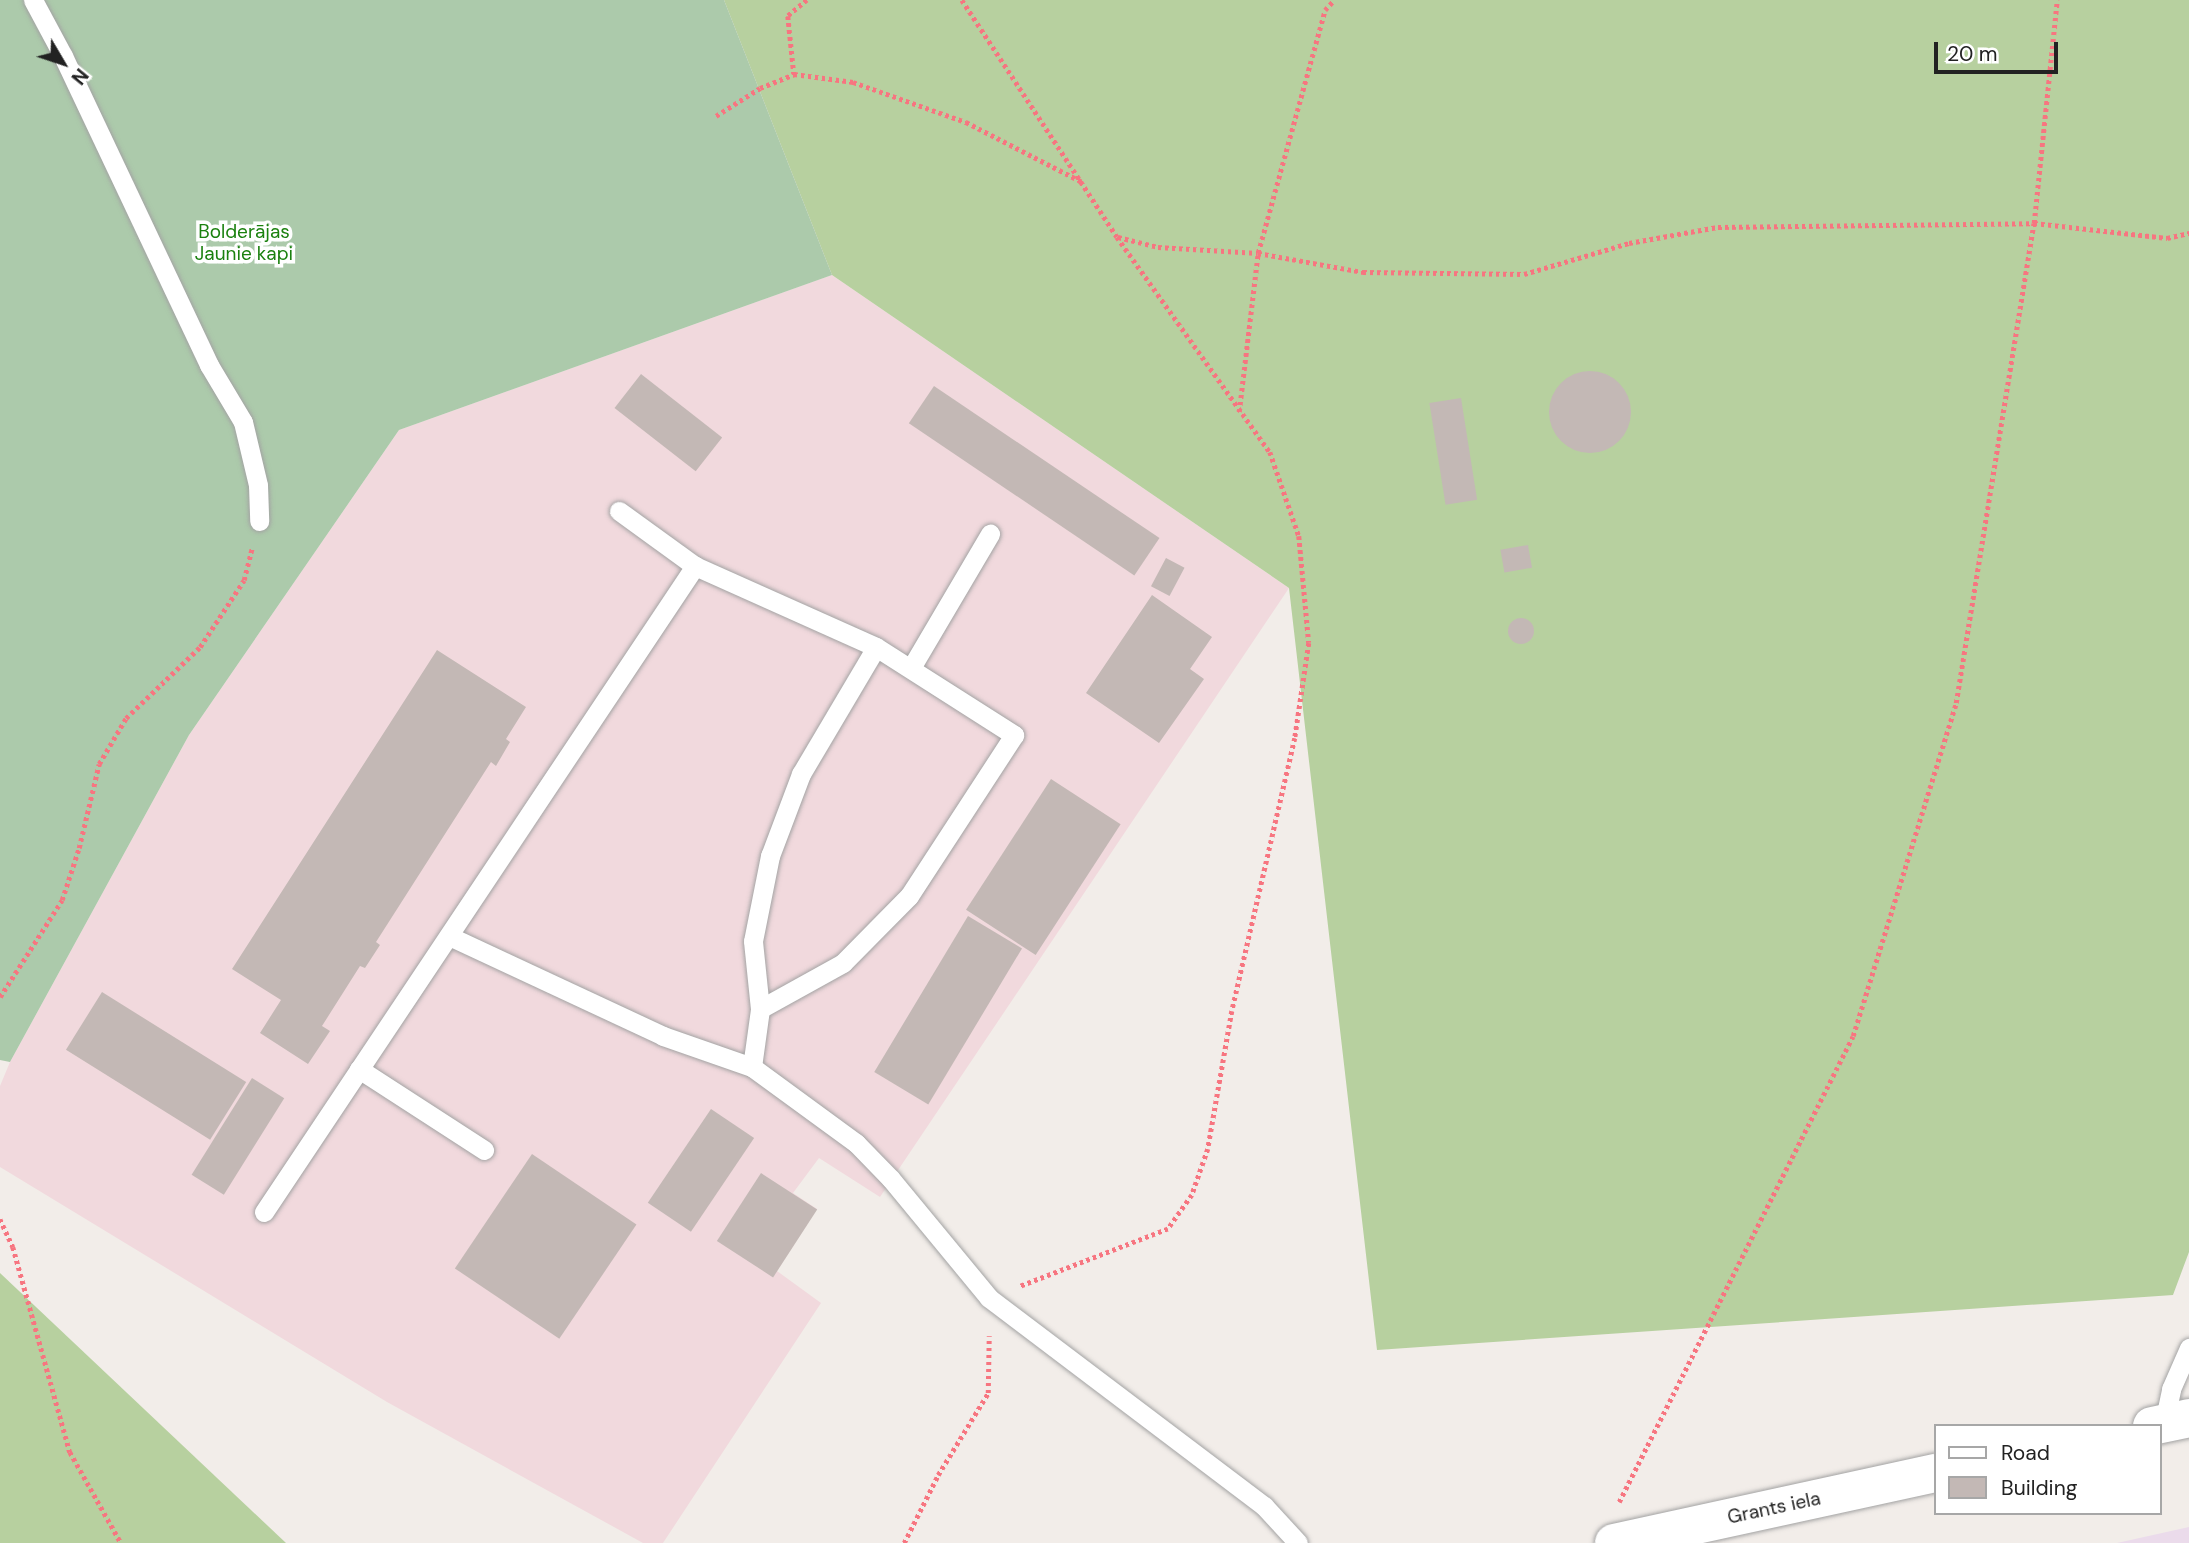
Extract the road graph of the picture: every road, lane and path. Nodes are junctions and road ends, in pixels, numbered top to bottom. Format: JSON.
{"nodes":[{"id":1,"x":33,"y":0,"type":"edge"},
{"id":2,"x":807,"y":0,"type":"edge"},
{"id":3,"x":962,"y":0,"type":"edge"},
{"id":4,"x":1334,"y":0,"type":"edge"},
{"id":5,"x":2057,"y":0,"type":"edge"},
{"id":6,"x":794,"y":74,"type":"junction"},
{"id":7,"x":716,"y":116,"type":"dead end"},
{"id":8,"x":1083,"y":183,"type":"junction"},
{"id":9,"x":2034,"y":223,"type":"junction"},
{"id":10,"x":2189,"y":233,"type":"edge"},
{"id":11,"x":1117,"y":237,"type":"junction"},
{"id":12,"x":1258,"y":253,"type":"junction"},
{"id":13,"x":1239,"y":412,"type":"junction"},
{"id":14,"x":620,"y":511,"type":"dead end"},
{"id":15,"x":259,"y":521,"type":"joint"},
{"id":16,"x":990,"y":534,"type":"dead end"},
{"id":17,"x":695,"y":566,"type":"junction"},
{"id":18,"x":876,"y":647,"type":"junction"},
{"id":19,"x":911,"y":668,"type":"junction"},
{"id":20,"x":449,"y":936,"type":"junction"},
{"id":21,"x":0,"y":997,"type":"edge"},
{"id":22,"x":760,"y":1009,"type":"junction"},
{"id":23,"x":752,"y":1067,"type":"junction"},
{"id":24,"x":359,"y":1069,"type":"junction"},
{"id":25,"x":484,"y":1150,"type":"dead end"},
{"id":26,"x":264,"y":1212,"type":"dead end"},
{"id":27,"x":0,"y":1219,"type":"edge"},
{"id":28,"x":989,"y":1298,"type":"junction"},
{"id":29,"x":2189,"y":1348,"type":"edge"},
{"id":30,"x":2168,"y":1422,"type":"edge"},
{"id":31,"x":1934,"y":1473,"type":"edge"},
{"id":32,"x":1617,"y":1506,"type":"dead end"},
{"id":33,"x":121,"y":1543,"type":"edge"},
{"id":34,"x":904,"y":1543,"type":"edge"},
{"id":35,"x":1298,"y":1543,"type":"edge"},
{"id":36,"x":1614,"y":1543,"type":"edge"}],
"edges":[{"from":1,"to":15,"type":"lane"},
{"from":2,"to":6,"type":"path"},
{"from":3,"to":8,"type":"path"},
{"from":4,"to":12,"type":"path"},
{"from":5,"to":9,"type":"path"},
{"from":6,"to":7,"type":"path"},
{"from":6,"to":8,"type":"path"},
{"from":8,"to":11,"type":"path"},
{"from":9,"to":10,"type":"path"},
{"from":9,"to":12,"type":"path"},
{"from":9,"to":32,"type":"path"},
{"from":11,"to":12,"type":"path"},
{"from":11,"to":13,"type":"path"},
{"from":12,"to":13,"type":"path"},
{"from":13,"to":28,"type":"path"},
{"from":14,"to":17,"type":"lane"},
{"from":15,"to":21,"type":"path"},
{"from":16,"to":19,"type":"lane"},
{"from":17,"to":18,"type":"lane"},
{"from":17,"to":20,"type":"lane"},
{"from":18,"to":19,"type":"lane"},
{"from":18,"to":22,"type":"lane"},
{"from":19,"to":22,"type":"lane"},
{"from":20,"to":23,"type":"lane"},
{"from":20,"to":24,"type":"lane"},
{"from":22,"to":23,"type":"lane"},
{"from":23,"to":28,"type":"lane"},
{"from":24,"to":25,"type":"lane"},
{"from":24,"to":26,"type":"lane"},
{"from":27,"to":33,"type":"path"},
{"from":28,"to":34,"type":"path"},
{"from":28,"to":35,"type":"lane"},
{"from":29,"to":30,"type":"lane"},
{"from":31,"to":36,"type":"street","name":"Grants iela"}]}
